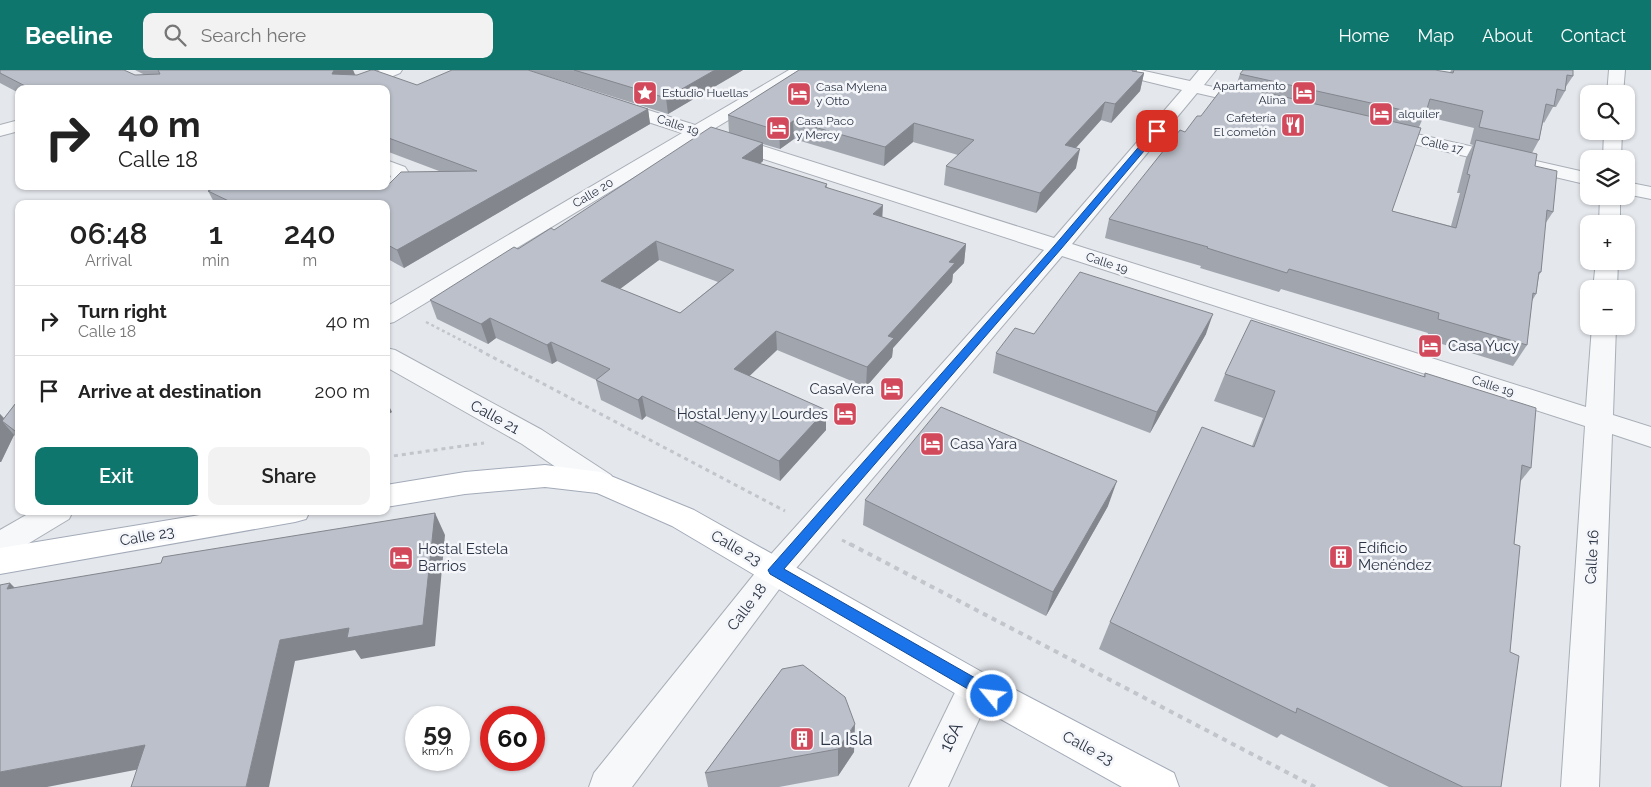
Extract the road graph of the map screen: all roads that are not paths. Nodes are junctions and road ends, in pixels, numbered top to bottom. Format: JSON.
{"nodes":[{"id":1,"x":394,"y":70,"type":"edge"},
{"id":2,"x":800,"y":70,"type":"edge"},
{"id":3,"x":1119,"y":70,"type":"edge"},
{"id":4,"x":1616,"y":70,"type":"edge"},
{"id":5,"x":1201,"y":79,"type":"edge"},
{"id":6,"x":358,"y":85,"type":"edge"},
{"id":7,"x":1615,"y":85,"type":"edge"},
{"id":8,"x":591,"y":97,"type":"edge"},
{"id":9,"x":1271,"y":105,"type":"edge"},
{"id":10,"x":15,"y":126,"type":"edge"},
{"id":11,"x":1367,"y":128,"type":"edge"},
{"id":12,"x":0,"y":131,"type":"edge"},
{"id":13,"x":696,"y":131,"type":"junction"},
{"id":14,"x":390,"y":168,"type":"edge"},
{"id":15,"x":1580,"y":177,"type":"edge"},
{"id":16,"x":1635,"y":190,"type":"edge"},
{"id":17,"x":1651,"y":193,"type":"edge"},
{"id":18,"x":384,"y":200,"type":"edge"},
{"id":19,"x":1058,"y":247,"type":"junction"},
{"id":20,"x":394,"y":313,"type":"edge"},
{"id":21,"x":1604,"y":335,"type":"edge"},
{"id":22,"x":390,"y":358,"type":"edge"},
{"id":23,"x":1599,"y":420,"type":"junction"},
{"id":24,"x":1651,"y":437,"type":"edge"},
{"id":25,"x":601,"y":483,"type":"junction"},
{"id":26,"x":390,"y":495,"type":"edge"},
{"id":27,"x":51,"y":515,"type":"edge"},
{"id":28,"x":271,"y":515,"type":"edge"},
{"id":29,"x":0,"y":545,"type":"edge"},
{"id":30,"x":0,"y":561,"type":"edge"},
{"id":31,"x":775,"y":570,"type":"junction"},
{"id":32,"x":976,"y":687,"type":"junction"},
{"id":33,"x":644,"y":740,"type":"junction"},
{"id":34,"x":608,"y":787,"type":"edge"},
{"id":35,"x":629,"y":787,"type":"edge"},
{"id":36,"x":928,"y":787,"type":"edge"},
{"id":37,"x":1160,"y":787,"type":"edge"},
{"id":38,"x":1580,"y":787,"type":"edge"}],
"edges":[{"from":1,"to":6,"type":"street"},
{"from":2,"to":13,"type":"street","name":"Calle 20"},
{"from":3,"to":5,"type":"street"},
{"from":4,"to":7,"type":"street"},
{"from":5,"to":9,"type":"street"},
{"from":5,"to":19,"type":"street","name":"Calle 18"},
{"from":8,"to":13,"type":"street","name":"Calle 19"},
{"from":10,"to":12,"type":"street"},
{"from":11,"to":15,"type":"street","name":"Calle 17"},
{"from":13,"to":19,"type":"street","name":"Calle 19"},
{"from":13,"to":20,"type":"street","name":"Calle 20"},
{"from":14,"to":18,"type":"street"},
{"from":16,"to":17,"type":"street"},
{"from":19,"to":23,"type":"street","name":"Calle 19"},
{"from":19,"to":31,"type":"street","name":"Calle 18"},
{"from":21,"to":23,"type":"street","name":"Calle 16"},
{"from":22,"to":25,"type":"street","name":"Calle 21"},
{"from":23,"to":24,"type":"street","name":"Calle 19"},
{"from":23,"to":38,"type":"street","name":"Calle 16"},
{"from":25,"to":26,"type":"main road","name":"Calle 23"},
{"from":25,"to":31,"type":"main road","name":"Calle 23"},
{"from":27,"to":29,"type":"street"},
{"from":28,"to":30,"type":"main road","name":"Calle 23"},
{"from":31,"to":32,"type":"main road","name":"Calle 23"},
{"from":31,"to":33,"type":"street","name":"Calle 18"},
{"from":32,"to":36,"type":"street","name":"16A"},
{"from":32,"to":37,"type":"main road","name":"Calle 23"},
{"from":33,"to":34,"type":"street","name":"Calle 18"},
{"from":33,"to":35,"type":"street"}]}
